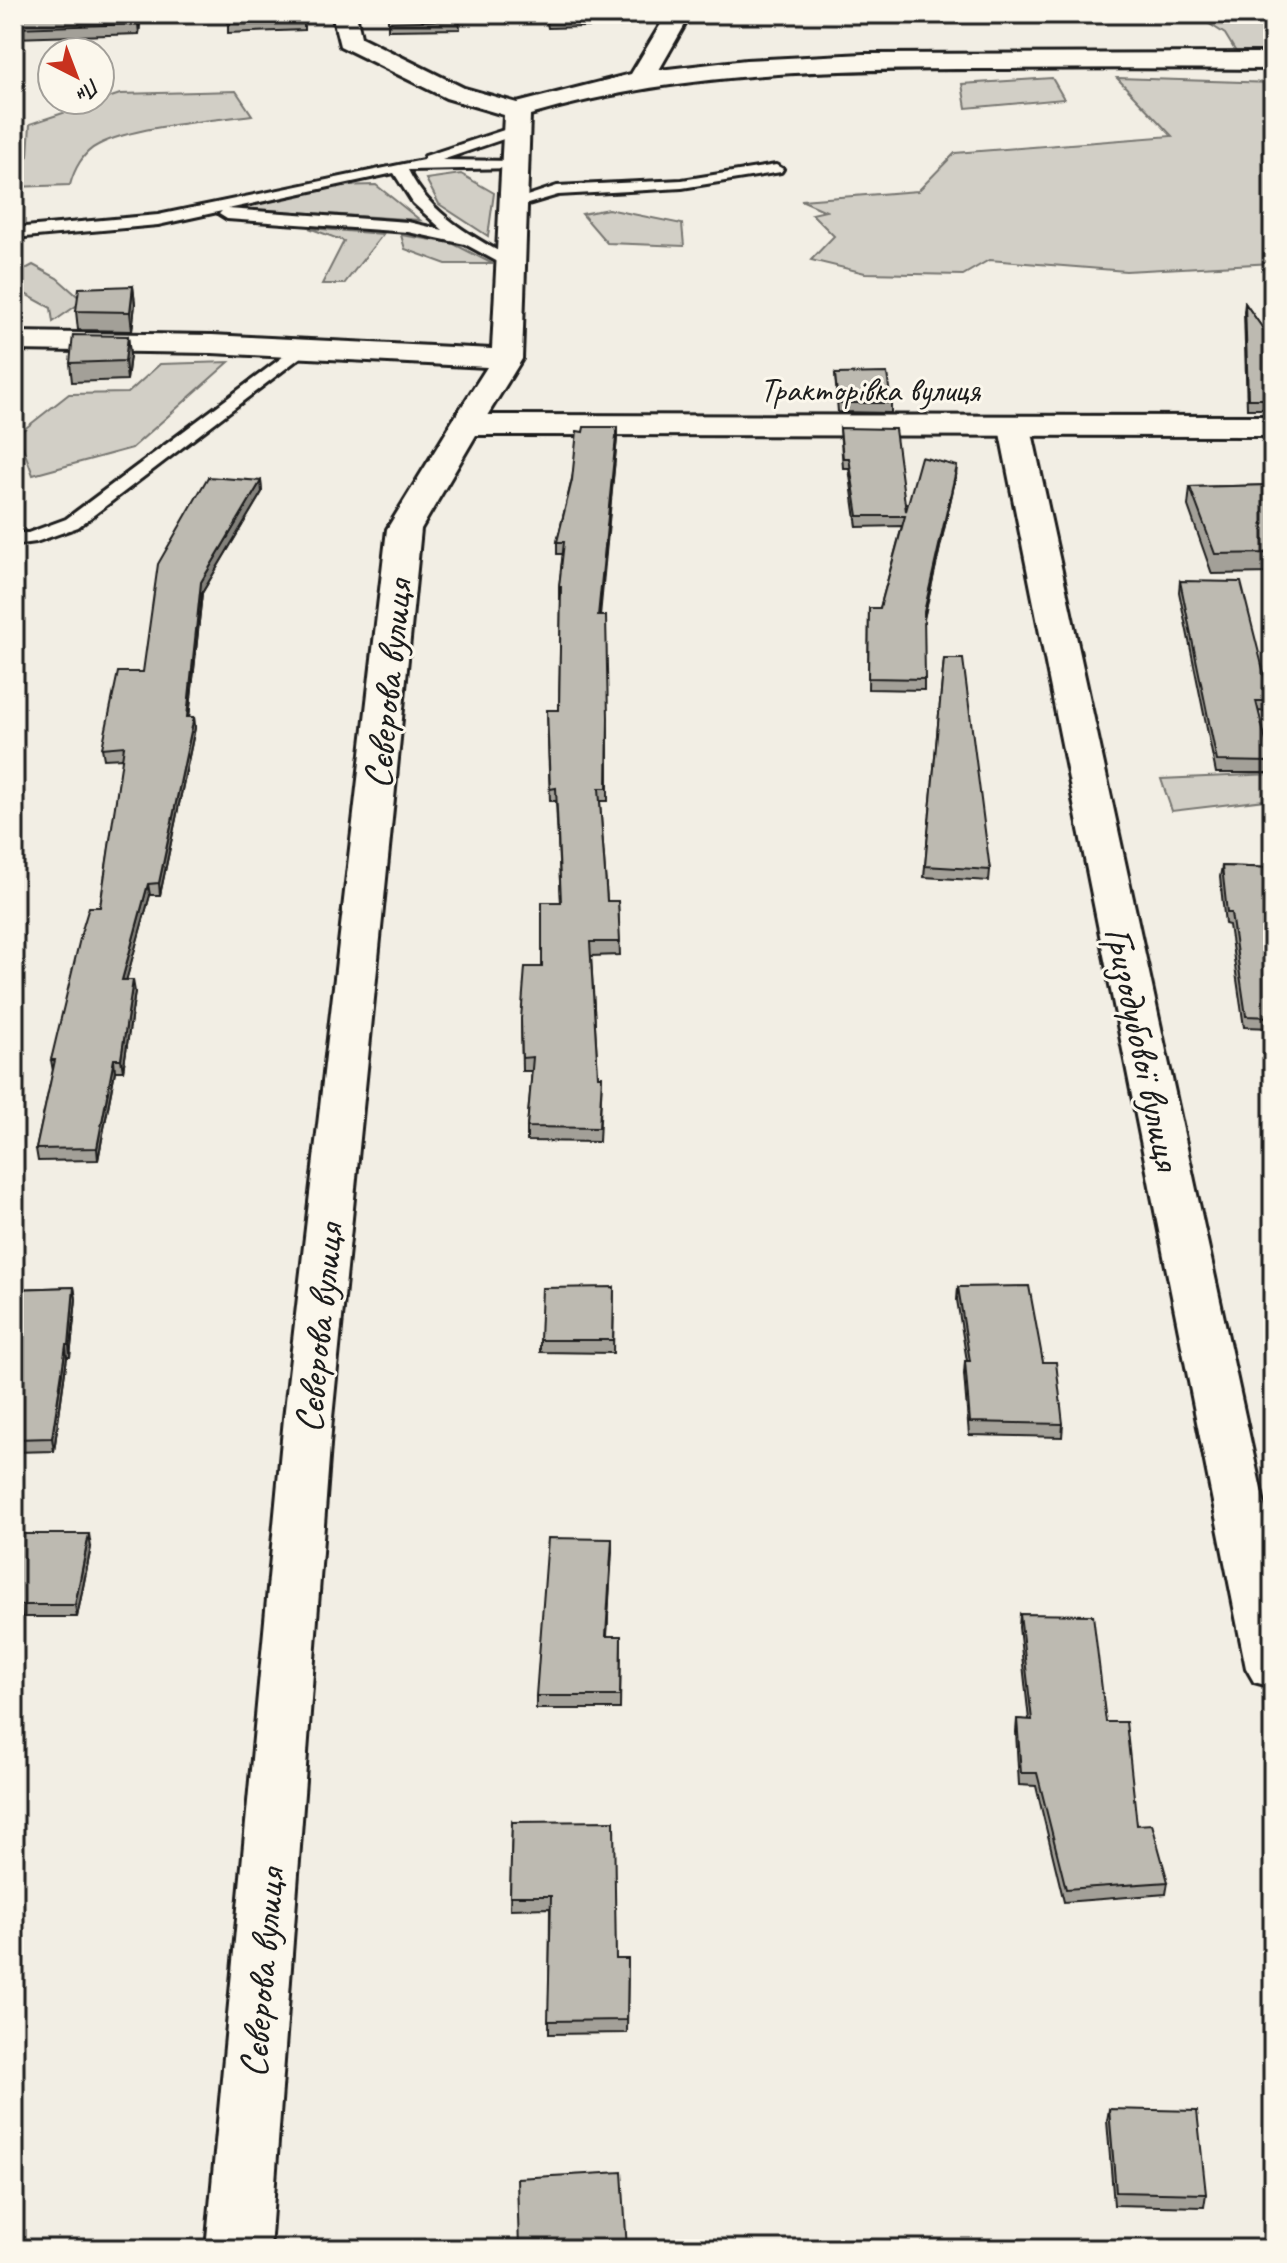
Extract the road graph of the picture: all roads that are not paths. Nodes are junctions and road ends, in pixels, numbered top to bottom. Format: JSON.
{"nodes":[{"id":1,"x":344,"y":14,"type":"edge"},
{"id":2,"x":679,"y":14,"type":"edge"},
{"id":3,"x":1273,"y":61,"type":"edge"},
{"id":4,"x":640,"y":80,"type":"junction"},
{"id":5,"x":517,"y":120,"type":"junction"},
{"id":6,"x":416,"y":164,"type":"junction"},
{"id":7,"x":515,"y":165,"type":"junction"},
{"id":8,"x":399,"y":168,"type":"junction"},
{"id":9,"x":776,"y":169,"type":"dead end"},
{"id":10,"x":514,"y":203,"type":"junction"},
{"id":11,"x":185,"y":214,"type":"junction"},
{"id":12,"x":14,"y":233,"type":"edge"},
{"id":13,"x":470,"y":241,"type":"junction"},
{"id":14,"x":511,"y":264,"type":"junction"},
{"id":15,"x":14,"y":341,"type":"edge"},
{"id":16,"x":300,"y":349,"type":"junction"},
{"id":17,"x":507,"y":359,"type":"junction"},
{"id":18,"x":466,"y":425,"type":"junction"},
{"id":19,"x":1273,"y":426,"type":"edge"},
{"id":20,"x":1015,"y":428,"type":"junction"},
{"id":21,"x":14,"y":539,"type":"edge"},
{"id":22,"x":1273,"y":1668,"type":"edge"},
{"id":23,"x":238,"y":2249,"type":"edge"}],
"edges":[{"from":1,"to":5,"type":"street"},
{"from":2,"to":4,"type":"street"},
{"from":3,"to":4,"type":"street"},
{"from":4,"to":5,"type":"street"},
{"from":5,"to":6,"type":"lane"},
{"from":5,"to":7,"type":"street"},
{"from":6,"to":7,"type":"lane"},
{"from":6,"to":8,"type":"lane"},
{"from":7,"to":10,"type":"street"},
{"from":8,"to":11,"type":"lane"},
{"from":8,"to":13,"type":"lane"},
{"from":9,"to":10,"type":"lane"},
{"from":10,"to":14,"type":"street"},
{"from":11,"to":12,"type":"lane"},
{"from":11,"to":13,"type":"lane"},
{"from":13,"to":14,"type":"lane"},
{"from":14,"to":17,"type":"street"},
{"from":15,"to":16,"type":"street"},
{"from":16,"to":17,"type":"street"},
{"from":16,"to":21,"type":"lane"},
{"from":17,"to":18,"type":"street","name":"Сєверова вулиця"},
{"from":18,"to":20,"type":"street","name":"Тракторівка вулиця"},
{"from":18,"to":23,"type":"street","name":"Сєверова вулиця"},
{"from":19,"to":20,"type":"street","name":"Тракторівка вулиця"},
{"from":20,"to":22,"type":"street","name":"Гризодубової вулиця"}]}
